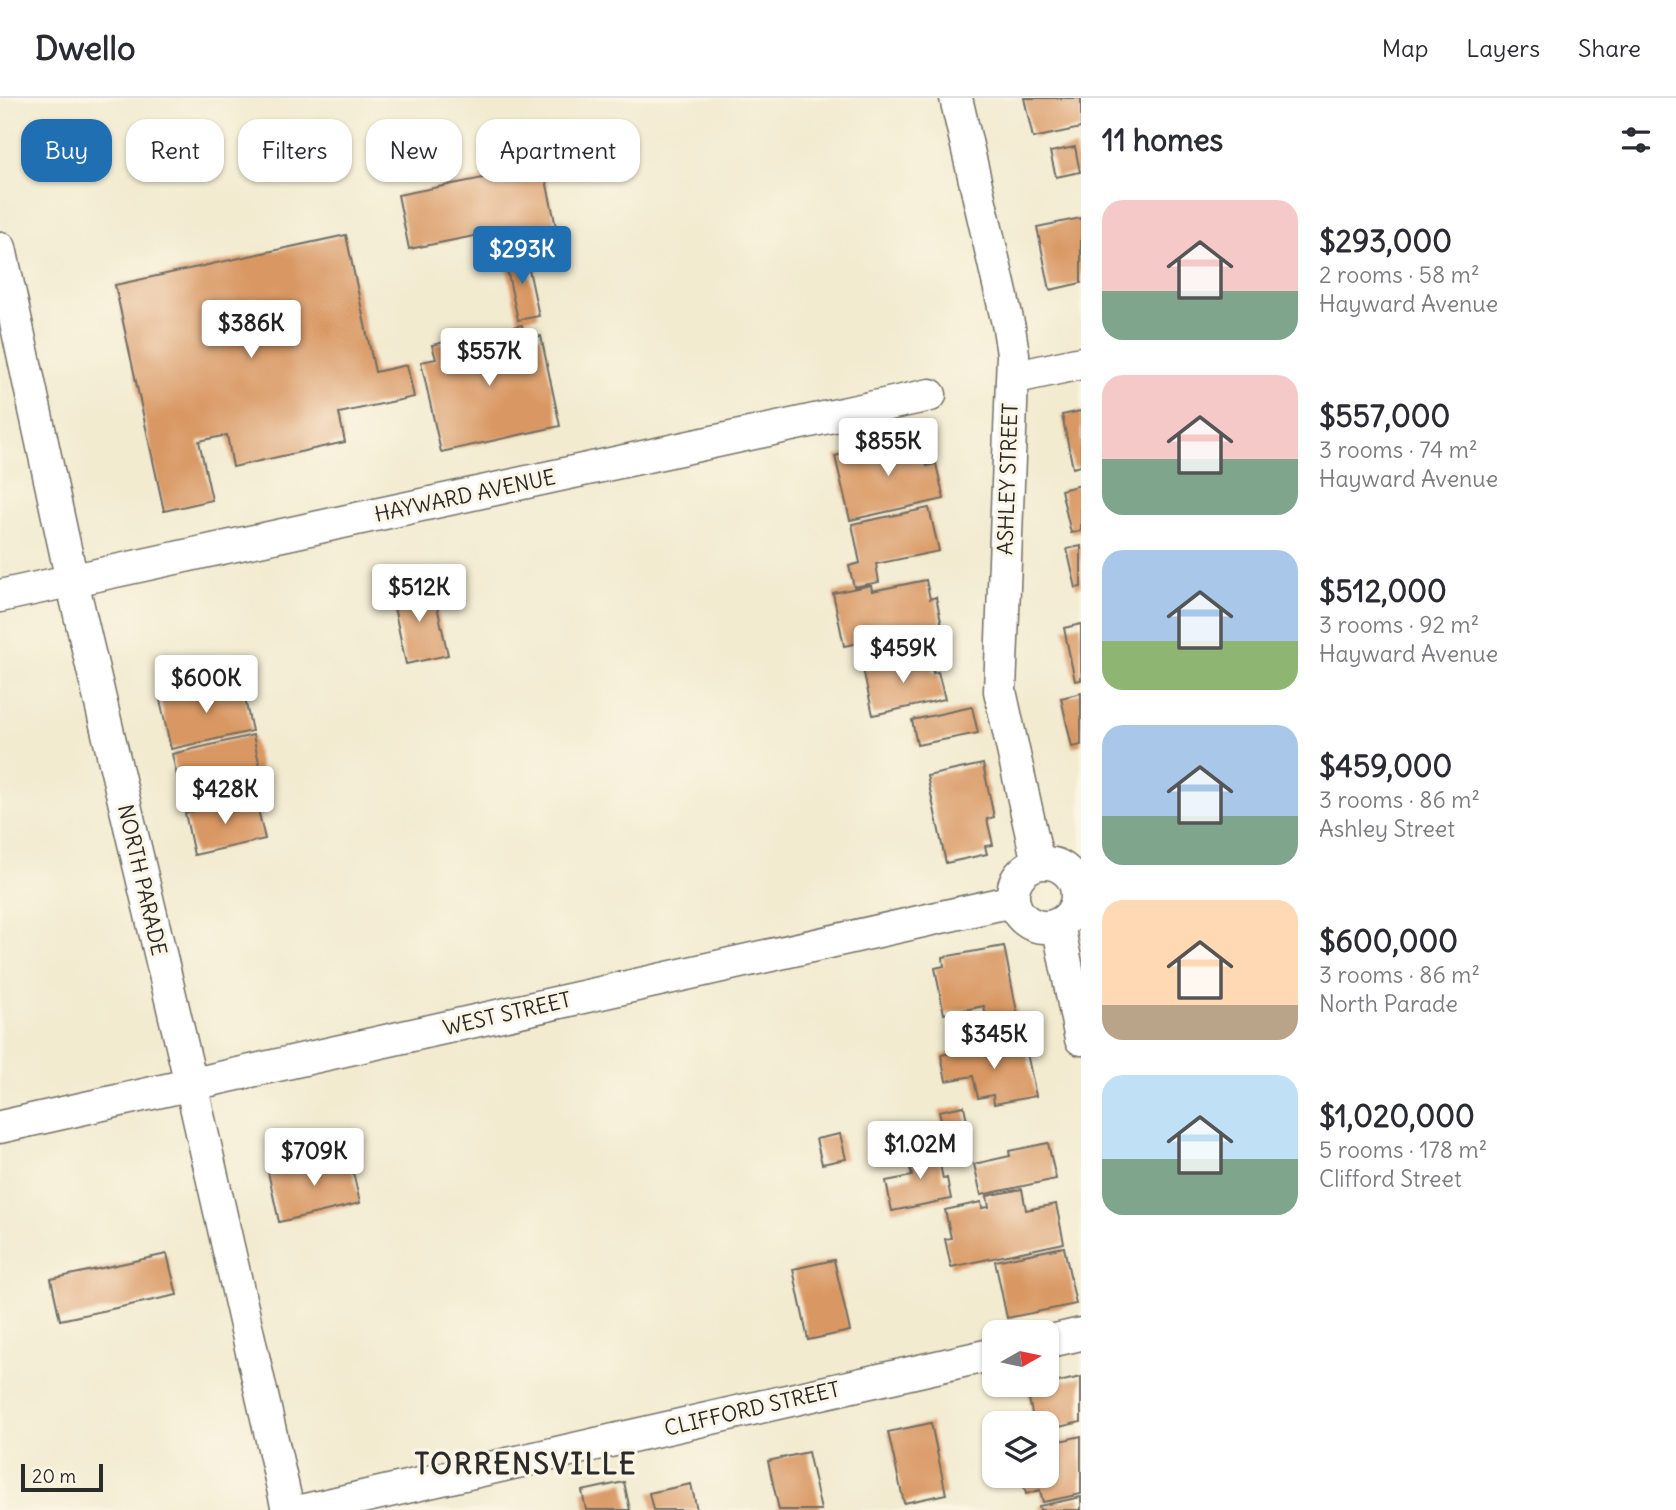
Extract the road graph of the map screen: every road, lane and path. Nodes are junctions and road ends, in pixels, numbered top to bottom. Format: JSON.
{"nodes":[{"id":1,"x":956,"y":98,"type":"edge"},
{"id":2,"x":0,"y":248,"type":"edge"},
{"id":3,"x":1081,"y":363,"type":"edge"},
{"id":4,"x":1012,"y":379,"type":"junction"},
{"id":5,"x":930,"y":395,"type":"dead end"},
{"id":6,"x":72,"y":580,"type":"junction"},
{"id":7,"x":0,"y":596,"type":"edge"},
{"id":8,"x":1038,"y":863,"type":"junction"},
{"id":9,"x":1079,"y":887,"type":"edge"},
{"id":10,"x":1013,"y":901,"type":"junction"},
{"id":11,"x":1058,"y":925,"type":"junction"},
{"id":12,"x":1081,"y":1039,"type":"edge"},
{"id":13,"x":191,"y":1084,"type":"junction"},
{"id":14,"x":0,"y":1127,"type":"edge"},
{"id":15,"x":1081,"y":1334,"type":"edge"},
{"id":16,"x":1059,"y":1339,"type":"edge"},
{"id":17,"x":982,"y":1357,"type":"edge"},
{"id":18,"x":288,"y":1510,"type":"edge"},
{"id":19,"x":305,"y":1510,"type":"edge"}],
"edges":[{"from":1,"to":4,"type":"street","name":"ASHLEY STREET"},
{"from":2,"to":6,"type":"street","name":"NORTH PARADE"},
{"from":3,"to":4,"type":"street"},
{"from":4,"to":8,"type":"street","name":"ASHLEY STREET"},
{"from":5,"to":6,"type":"street","name":"HAYWARD AVENUE"},
{"from":6,"to":7,"type":"street","name":"HAYWARD AVENUE"},
{"from":6,"to":13,"type":"street","name":"NORTH PARADE"},
{"from":8,"to":9,"type":"street"},
{"from":8,"to":10,"type":"street"},
{"from":9,"to":11,"type":"street"},
{"from":10,"to":11,"type":"street"},
{"from":10,"to":13,"type":"street","name":"WEST STREET"},
{"from":11,"to":12,"type":"street"},
{"from":13,"to":14,"type":"street","name":"WEST STREET"},
{"from":13,"to":18,"type":"street","name":"NORTH PARADE"},
{"from":15,"to":16,"type":"street"},
{"from":17,"to":19,"type":"street","name":"CLIFFORD STREET"}]}
